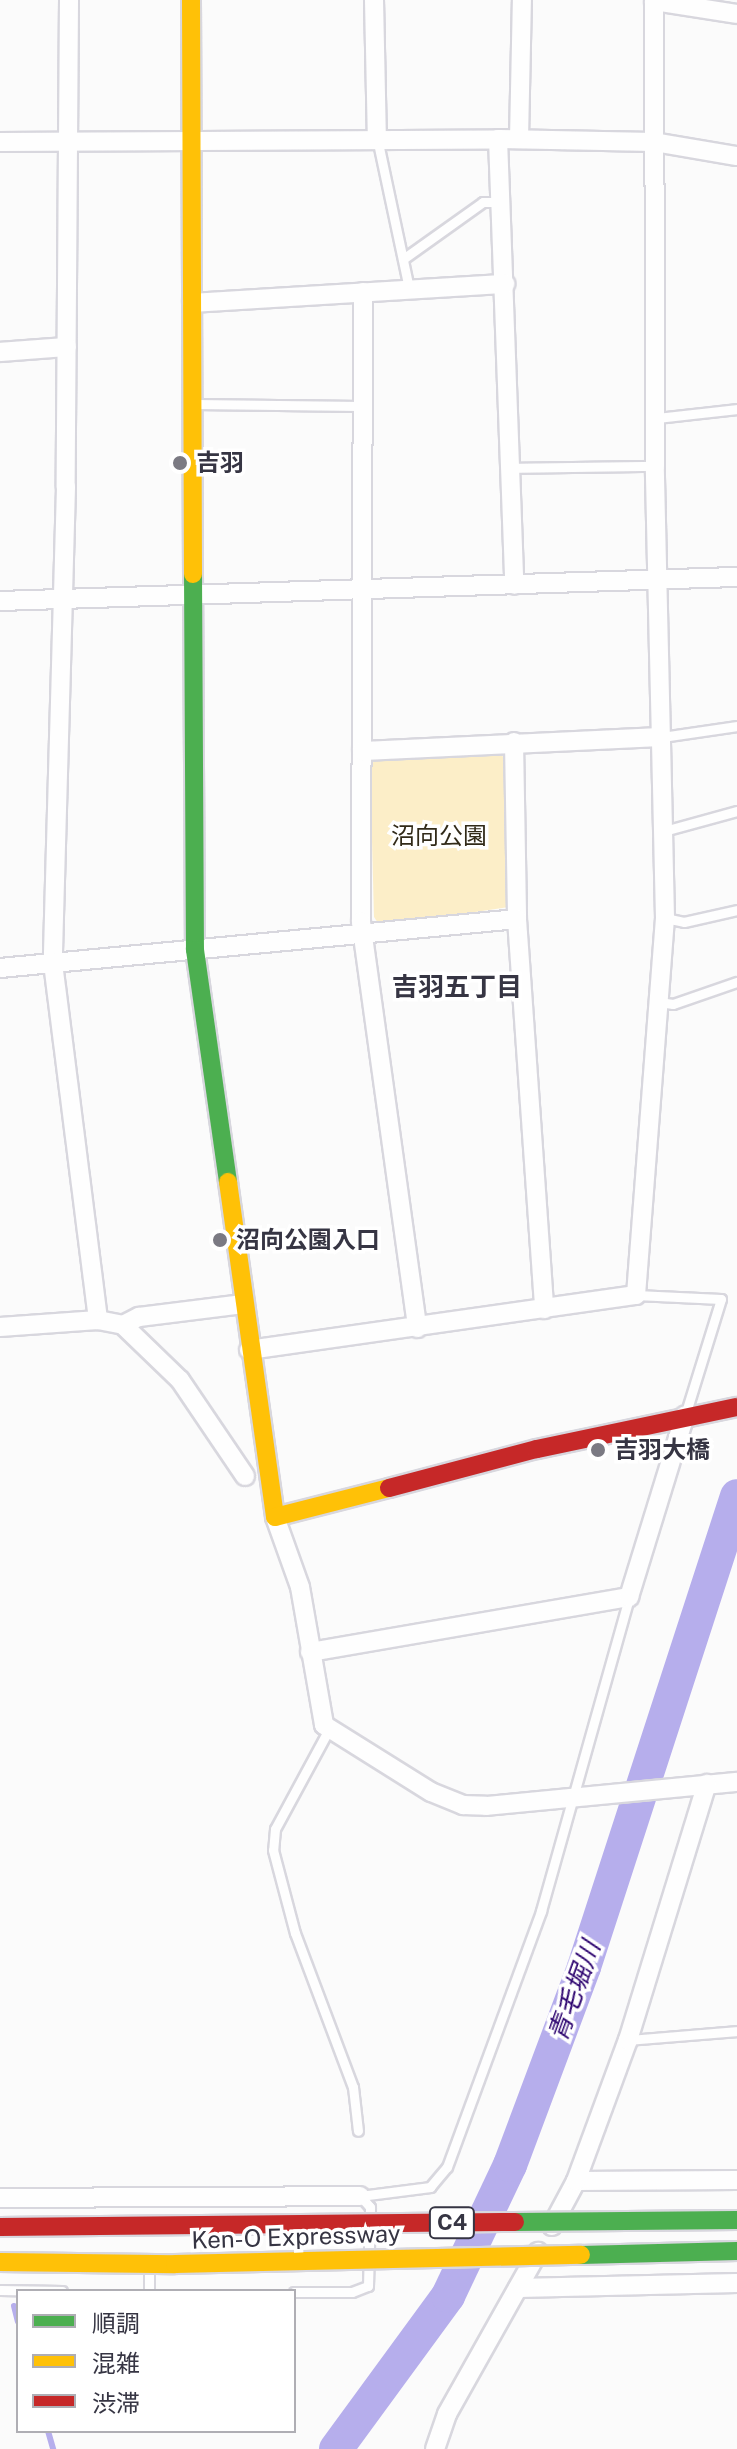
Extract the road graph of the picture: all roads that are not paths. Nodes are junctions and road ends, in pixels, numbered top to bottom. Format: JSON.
{"nodes":[{"id":1,"x":69,"y":0,"type":"edge"},
{"id":2,"x":191,"y":0,"type":"edge"},
{"id":3,"x":374,"y":0,"type":"edge"},
{"id":4,"x":522,"y":0,"type":"edge"},
{"id":5,"x":654,"y":1,"type":"edge"},
{"id":6,"x":737,"y":14,"type":"edge"},
{"id":7,"x":192,"y":138,"type":"junction"},
{"id":8,"x":377,"y":138,"type":"junction"},
{"id":9,"x":498,"y":139,"type":"junction"},
{"id":10,"x":519,"y":139,"type":"junction"},
{"id":11,"x":0,"y":142,"type":"edge"},
{"id":12,"x":69,"y":142,"type":"junction"},
{"id":13,"x":654,"y":142,"type":"junction"},
{"id":14,"x":737,"y":156,"type":"edge"},
{"id":15,"x":501,"y":202,"type":"junction"},
{"id":16,"x":403,"y":259,"type":"junction"},
{"id":17,"x":505,"y":284,"type":"junction"},
{"id":18,"x":409,"y":289,"type":"junction"},
{"id":19,"x":363,"y":292,"type":"junction"},
{"id":20,"x":192,"y":303,"type":"junction"},
{"id":21,"x":67,"y":347,"type":"junction"},
{"id":22,"x":0,"y":352,"type":"edge"},
{"id":23,"x":191,"y":404,"type":"junction"},
{"id":24,"x":360,"y":406,"type":"junction"},
{"id":25,"x":737,"y":409,"type":"edge"},
{"id":26,"x":657,"y":418,"type":"junction"},
{"id":27,"x":655,"y":466,"type":"junction"},
{"id":28,"x":507,"y":468,"type":"junction"},
{"id":29,"x":737,"y":577,"type":"edge"},
{"id":30,"x":656,"y":579,"type":"junction"},
{"id":31,"x":514,"y":585,"type":"junction"},
{"id":32,"x":361,"y":589,"type":"junction"},
{"id":33,"x":193,"y":593,"type":"junction"},
{"id":34,"x":63,"y":599,"type":"junction"},
{"id":35,"x":0,"y":601,"type":"edge"},
{"id":36,"x":737,"y":726,"type":"edge"},
{"id":37,"x":662,"y":737,"type":"junction"},
{"id":38,"x":514,"y":742,"type":"junction"},
{"id":39,"x":362,"y":751,"type":"junction"},
{"id":40,"x":737,"y":811,"type":"edge"},
{"id":41,"x":664,"y":831,"type":"junction"},
{"id":42,"x":737,"y":910,"type":"edge"},
{"id":43,"x":665,"y":918,"type":"junction"},
{"id":44,"x":517,"y":919,"type":"junction"},
{"id":45,"x":363,"y":935,"type":"junction"},
{"id":46,"x":195,"y":950,"type":"junction"},
{"id":47,"x":53,"y":963,"type":"junction"},
{"id":48,"x":0,"y":968,"type":"edge"},
{"id":49,"x":737,"y":982,"type":"edge"},
{"id":50,"x":659,"y":1002,"type":"junction"},
{"id":51,"x":636,"y":1295,"type":"junction"},
{"id":52,"x":243,"y":1304,"type":"junction"},
{"id":53,"x":544,"y":1309,"type":"junction"},
{"id":54,"x":98,"y":1320,"type":"junction"},
{"id":55,"x":123,"y":1325,"type":"junction"},
{"id":56,"x":0,"y":1327,"type":"edge"},
{"id":57,"x":417,"y":1328,"type":"junction"},
{"id":58,"x":249,"y":1350,"type":"junction"},
{"id":59,"x":737,"y":1407,"type":"edge"},
{"id":60,"x":694,"y":1413,"type":"junction"},
{"id":61,"x":245,"y":1476,"type":"dead end"},
{"id":62,"x":275,"y":1517,"type":"junction"},
{"id":63,"x":629,"y":1597,"type":"junction"},
{"id":64,"x":310,"y":1652,"type":"junction"},
{"id":65,"x":328,"y":1731,"type":"junction"},
{"id":66,"x":737,"y":1782,"type":"edge"},
{"id":67,"x":703,"y":1785,"type":"junction"},
{"id":68,"x":578,"y":1795,"type":"junction"},
{"id":69,"x":737,"y":2031,"type":"edge"},
{"id":70,"x":628,"y":2040,"type":"junction"},
{"id":71,"x":358,"y":2131,"type":"dead end"},
{"id":72,"x":737,"y":2180,"type":"edge"},
{"id":73,"x":576,"y":2181,"type":"junction"},
{"id":74,"x":360,"y":2196,"type":"junction"},
{"id":75,"x":0,"y":2198,"type":"edge"},
{"id":76,"x":149,"y":2198,"type":"junction"},
{"id":77,"x":737,"y":2220,"type":"edge"},
{"id":78,"x":0,"y":2227,"type":"edge"},
{"id":79,"x":737,"y":2251,"type":"edge"},
{"id":80,"x":0,"y":2262,"type":"edge"},
{"id":81,"x":737,"y":2283,"type":"edge"},
{"id":82,"x":518,"y":2288,"type":"junction"},
{"id":83,"x":149,"y":2289,"type":"edge"},
{"id":84,"x":296,"y":2292,"type":"edge"},
{"id":85,"x":435,"y":2449,"type":"edge"}],
"edges":[{"from":1,"to":12,"type":"street"},
{"from":2,"to":7,"type":"main road"},
{"from":3,"to":8,"type":"street"},
{"from":4,"to":10,"type":"street"},
{"from":5,"to":6,"type":"street"},
{"from":5,"to":13,"type":"street"},
{"from":7,"to":8,"type":"street"},
{"from":7,"to":12,"type":"street"},
{"from":7,"to":20,"type":"main road"},
{"from":8,"to":9,"type":"street"},
{"from":8,"to":16,"type":"lane"},
{"from":9,"to":10,"type":"street"},
{"from":9,"to":15,"type":"street"},
{"from":10,"to":13,"type":"street"},
{"from":11,"to":12,"type":"street"},
{"from":12,"to":21,"type":"street"},
{"from":13,"to":14,"type":"street"},
{"from":13,"to":26,"type":"street"},
{"from":15,"to":16,"type":"lane"},
{"from":15,"to":17,"type":"street"},
{"from":16,"to":18,"type":"lane"},
{"from":17,"to":18,"type":"street"},
{"from":17,"to":28,"type":"street"},
{"from":18,"to":19,"type":"street"},
{"from":19,"to":20,"type":"street"},
{"from":19,"to":24,"type":"street"},
{"from":20,"to":23,"type":"main road"},
{"from":21,"to":22,"type":"street"},
{"from":21,"to":34,"type":"street"},
{"from":23,"to":24,"type":"lane"},
{"from":23,"to":33,"type":"main road"},
{"from":24,"to":32,"type":"street"},
{"from":25,"to":26,"type":"lane"},
{"from":26,"to":27,"type":"street"},
{"from":27,"to":28,"type":"lane"},
{"from":27,"to":30,"type":"street"},
{"from":28,"to":31,"type":"street"},
{"from":29,"to":30,"type":"street"},
{"from":30,"to":31,"type":"street"},
{"from":30,"to":37,"type":"street"},
{"from":31,"to":32,"type":"street"},
{"from":32,"to":33,"type":"street"},
{"from":32,"to":39,"type":"street"},
{"from":33,"to":34,"type":"street"},
{"from":33,"to":46,"type":"main road"},
{"from":34,"to":35,"type":"street"},
{"from":34,"to":47,"type":"street"},
{"from":36,"to":37,"type":"lane"},
{"from":37,"to":38,"type":"street"},
{"from":37,"to":41,"type":"street"},
{"from":38,"to":39,"type":"street"},
{"from":38,"to":44,"type":"street"},
{"from":39,"to":45,"type":"street"},
{"from":40,"to":41,"type":"lane"},
{"from":41,"to":43,"type":"street"},
{"from":42,"to":43,"type":"lane"},
{"from":43,"to":50,"type":"street"},
{"from":44,"to":45,"type":"street"},
{"from":44,"to":53,"type":"street"},
{"from":45,"to":46,"type":"street"},
{"from":45,"to":57,"type":"street"},
{"from":46,"to":47,"type":"street"},
{"from":46,"to":52,"type":"main road"},
{"from":47,"to":48,"type":"street"},
{"from":47,"to":54,"type":"street"},
{"from":49,"to":50,"type":"lane"},
{"from":50,"to":51,"type":"street"},
{"from":51,"to":53,"type":"street"},
{"from":51,"to":60,"type":"lane"},
{"from":52,"to":55,"type":"street"},
{"from":52,"to":58,"type":"main road"},
{"from":53,"to":57,"type":"street"},
{"from":54,"to":55,"type":"street"},
{"from":54,"to":56,"type":"street"},
{"from":55,"to":61,"type":"street"},
{"from":57,"to":58,"type":"street"},
{"from":58,"to":62,"type":"main road"},
{"from":59,"to":60,"type":"main road"},
{"from":60,"to":62,"type":"main road"},
{"from":60,"to":63,"type":"street"},
{"from":62,"to":64,"type":"street"},
{"from":63,"to":64,"type":"street"},
{"from":63,"to":68,"type":"lane"},
{"from":64,"to":65,"type":"street"},
{"from":65,"to":68,"type":"street"},
{"from":65,"to":71,"type":"lane"},
{"from":66,"to":67,"type":"street"},
{"from":67,"to":68,"type":"street"},
{"from":67,"to":70,"type":"street"},
{"from":68,"to":74,"type":"lane"},
{"from":69,"to":70,"type":"lane"},
{"from":70,"to":73,"type":"street"},
{"from":72,"to":73,"type":"street"},
{"from":73,"to":82,"type":"street"},
{"from":74,"to":76,"type":"street"},
{"from":74,"to":84,"type":"lane"},
{"from":75,"to":76,"type":"street"},
{"from":76,"to":83,"type":"lane"},
{"from":77,"to":78,"type":"main road","name":"Ken-O Expressway","number":"C4","bridge":true},
{"from":79,"to":80,"type":"main road","name":"Ken-O Expressway","number":"C4","bridge":true},
{"from":81,"to":82,"type":"street"},
{"from":82,"to":85,"type":"street"}]}
